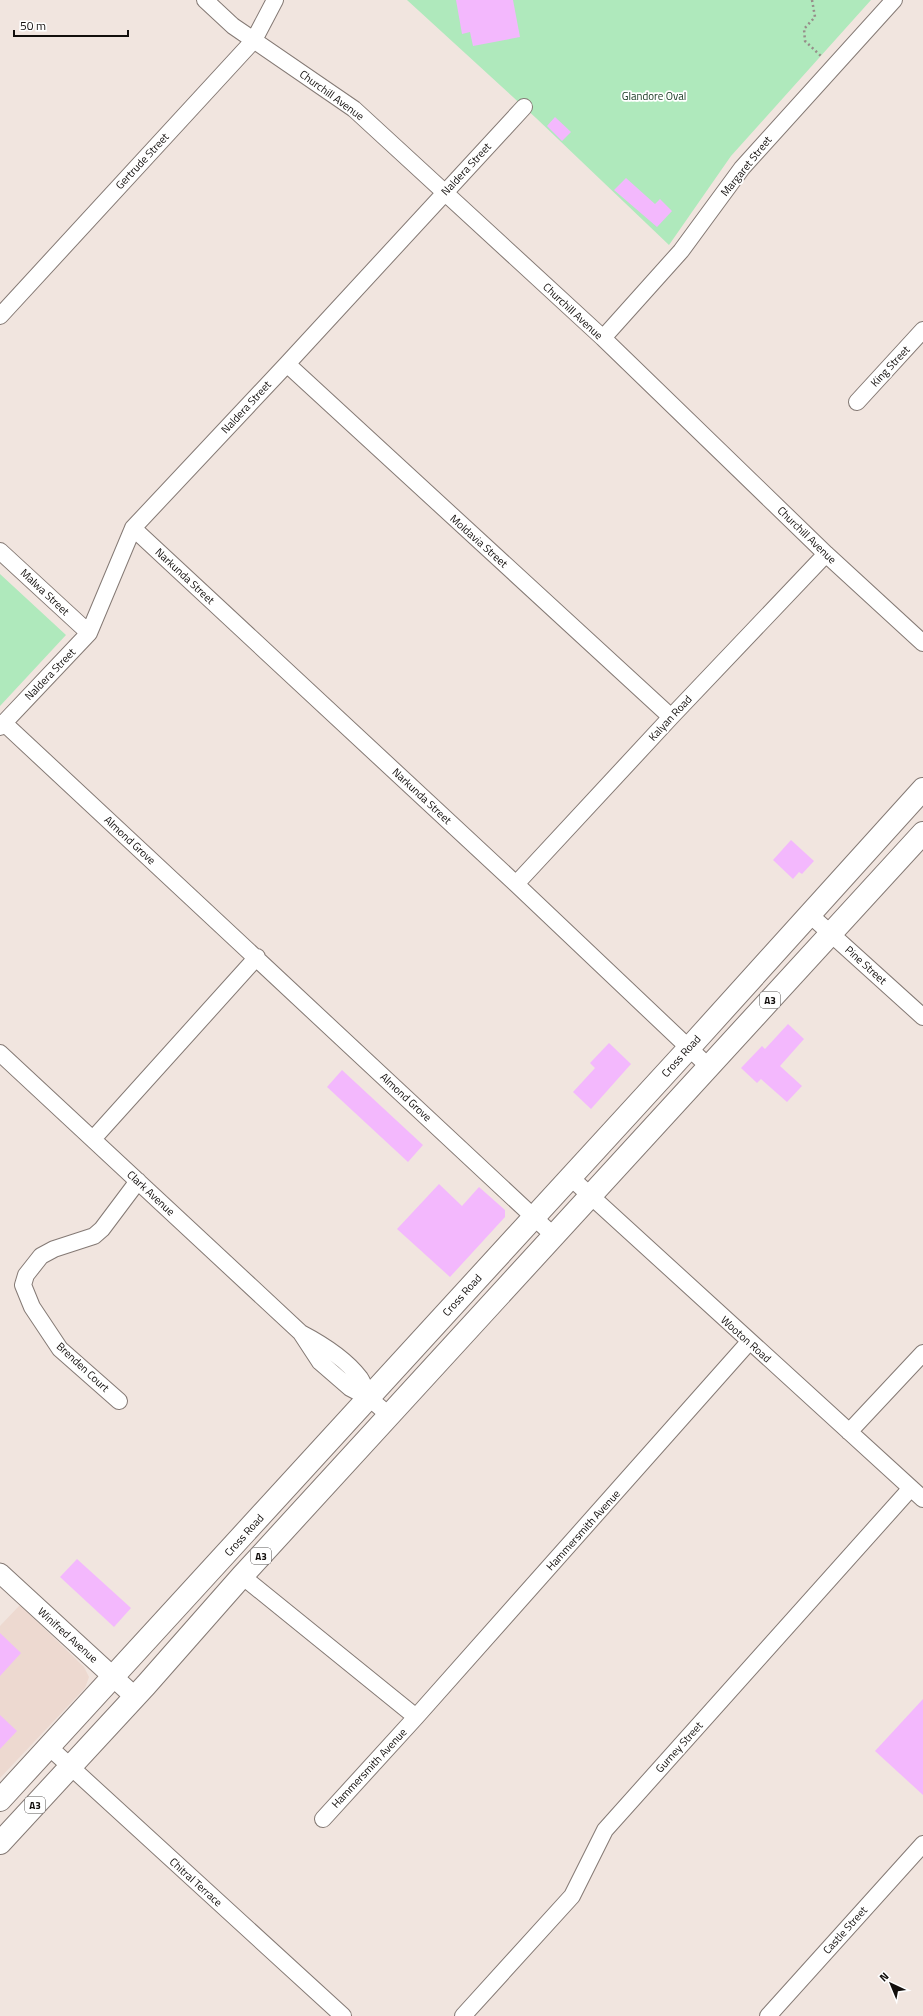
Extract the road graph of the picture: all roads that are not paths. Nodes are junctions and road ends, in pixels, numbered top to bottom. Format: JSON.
{"nodes":[{"id":1,"x":205,"y":0,"type":"edge"},
{"id":2,"x":275,"y":0,"type":"edge"},
{"id":3,"x":894,"y":0,"type":"edge"},
{"id":4,"x":254,"y":40,"type":"junction"},
{"id":5,"x":524,"y":107,"type":"dead end"},
{"id":6,"x":444,"y":192,"type":"junction"},
{"id":7,"x":0,"y":316,"type":"edge"},
{"id":8,"x":923,"y":330,"type":"edge"},
{"id":9,"x":603,"y":338,"type":"junction"},
{"id":10,"x":287,"y":364,"type":"junction"},
{"id":11,"x":857,"y":402,"type":"dead end"},
{"id":12,"x":133,"y":528,"type":"junction"},
{"id":13,"x":0,"y":551,"type":"edge"},
{"id":14,"x":826,"y":554,"type":"junction"},
{"id":15,"x":89,"y":633,"type":"junction"},
{"id":16,"x":923,"y":644,"type":"edge"},
{"id":17,"x":671,"y":716,"type":"junction"},
{"id":18,"x":2,"y":725,"type":"edge"},
{"id":19,"x":923,"y":789,"type":"edge"},
{"id":20,"x":923,"y":833,"type":"edge"},
{"id":21,"x":516,"y":884,"type":"junction"},
{"id":22,"x":808,"y":914,"type":"junction"},
{"id":23,"x":831,"y":933,"type":"junction"},
{"id":24,"x":257,"y":957,"type":"junction"},
{"id":25,"x":923,"y":1017,"type":"edge"},
{"id":26,"x":689,"y":1048,"type":"junction"},
{"id":27,"x":0,"y":1053,"type":"edge"},
{"id":28,"x":709,"y":1067,"type":"junction"},
{"id":29,"x":93,"y":1139,"type":"junction"},
{"id":30,"x":570,"y":1177,"type":"junction"},
{"id":31,"x":138,"y":1181,"type":"junction"},
{"id":32,"x":592,"y":1197,"type":"junction"},
{"id":33,"x":533,"y":1217,"type":"junction"},
{"id":34,"x":554,"y":1236,"type":"junction"},
{"id":35,"x":749,"y":1342,"type":"junction"},
{"id":36,"x":923,"y":1353,"type":"edge"},
{"id":37,"x":369,"y":1398,"type":"junction"},
{"id":38,"x":119,"y":1401,"type":"dead end"},
{"id":39,"x":390,"y":1416,"type":"junction"},
{"id":40,"x":849,"y":1432,"type":"junction"},
{"id":41,"x":911,"y":1488,"type":"junction"},
{"id":42,"x":923,"y":1499,"type":"edge"},
{"id":43,"x":0,"y":1573,"type":"edge"},
{"id":44,"x":242,"y":1576,"type":"junction"},
{"id":45,"x":114,"y":1677,"type":"junction"},
{"id":46,"x":135,"y":1698,"type":"junction"},
{"id":47,"x":416,"y":1717,"type":"junction"},
{"id":48,"x":49,"y":1747,"type":"junction"},
{"id":49,"x":70,"y":1767,"type":"junction"},
{"id":50,"x":0,"y":1800,"type":"edge"},
{"id":51,"x":323,"y":1819,"type":"dead end"},
{"id":52,"x":0,"y":1843,"type":"edge"},
{"id":53,"x":923,"y":1844,"type":"edge"},
{"id":54,"x":343,"y":2016,"type":"edge"},
{"id":55,"x":463,"y":2016,"type":"edge"},
{"id":56,"x":768,"y":2016,"type":"edge"}],
"edges":[{"from":1,"to":4,"type":"street","name":"Churchill Avenue"},
{"from":2,"to":4,"type":"street","name":"Gertrude Street"},
{"from":3,"to":9,"type":"street","name":"Margaret Street"},
{"from":4,"to":6,"type":"street","name":"Churchill Avenue"},
{"from":4,"to":7,"type":"street","name":"Gertrude Street"},
{"from":5,"to":6,"type":"street","name":"Naldera Street"},
{"from":6,"to":9,"type":"street","name":"Churchill Avenue"},
{"from":6,"to":10,"type":"street","name":"Naldera Street"},
{"from":8,"to":11,"type":"street","name":"King Street"},
{"from":9,"to":14,"type":"street","name":"Churchill Avenue"},
{"from":10,"to":12,"type":"street","name":"Naldera Street"},
{"from":10,"to":17,"type":"street","name":"Moldavia Street"},
{"from":12,"to":15,"type":"street","name":"Naldera Street"},
{"from":12,"to":21,"type":"street","name":"Narkunda Street"},
{"from":13,"to":15,"type":"street","name":"Malwa Street"},
{"from":14,"to":16,"type":"street","name":"Churchill Avenue"},
{"from":14,"to":17,"type":"street","name":"Kalyan Road"},
{"from":15,"to":18,"type":"street","name":"Naldera Street"},
{"from":17,"to":21,"type":"street","name":"Kalyan Road"},
{"from":18,"to":24,"type":"street","name":"Almond Grove"},
{"from":19,"to":22,"type":"highway","name":"Cross Road","number":"A3"},
{"from":20,"to":23,"type":"highway","number":"A3"},
{"from":21,"to":26,"type":"street","name":"Narkunda Street"},
{"from":22,"to":23,"type":"street","name":"Pine Street"},
{"from":22,"to":26,"type":"highway","name":"Cross Road","number":"A3"},
{"from":23,"to":25,"type":"street","name":"Pine Street"},
{"from":23,"to":28,"type":"highway","number":"A3"},
{"from":24,"to":29,"type":"street"},
{"from":24,"to":33,"type":"street","name":"Almond Grove"},
{"from":26,"to":28,"type":"street","name":"Narkunda Street"},
{"from":26,"to":30,"type":"highway","name":"Cross Road","number":"A3"},
{"from":27,"to":29,"type":"street","name":"Clark Avenue"},
{"from":28,"to":32,"type":"highway","number":"A3"},
{"from":29,"to":31,"type":"street","name":"Clark Avenue"},
{"from":30,"to":32,"type":"street","name":"Wooton Road"},
{"from":30,"to":33,"type":"highway","name":"Cross Road","number":"A3"},
{"from":31,"to":37,"type":"street","name":"Clark Avenue"},
{"from":31,"to":38,"type":"street","name":"Brenden Court"},
{"from":32,"to":34,"type":"highway","number":"A3"},
{"from":32,"to":35,"type":"street","name":"Wooton Road"},
{"from":33,"to":34,"type":"street","name":"Almond Grove"},
{"from":33,"to":37,"type":"highway","name":"Cross Road","number":"A3"},
{"from":34,"to":39,"type":"highway","number":"A3"},
{"from":35,"to":40,"type":"street","name":"Wooton Road"},
{"from":35,"to":47,"type":"street","name":"Hammersmith Avenue"},
{"from":36,"to":40,"type":"street"},
{"from":37,"to":39,"type":"street","name":"Clark Avenue"},
{"from":37,"to":45,"type":"highway","name":"Cross Road","number":"A3"},
{"from":39,"to":44,"type":"highway","number":"A3"},
{"from":40,"to":41,"type":"street","name":"Wooton Road"},
{"from":41,"to":42,"type":"street","name":"Wooton Road"},
{"from":41,"to":55,"type":"street","name":"Gurney Street"},
{"from":43,"to":45,"type":"street","name":"Winifred Avenue"},
{"from":44,"to":46,"type":"highway","number":"A3"},
{"from":44,"to":47,"type":"street"},
{"from":45,"to":46,"type":"street","name":"Winifred Avenue"},
{"from":45,"to":48,"type":"highway","name":"Cross Road","number":"A3"},
{"from":46,"to":49,"type":"highway","number":"A3"},
{"from":47,"to":51,"type":"street","name":"Hammersmith Avenue"},
{"from":48,"to":49,"type":"street","name":"Chitral Terrace"},
{"from":48,"to":50,"type":"highway","name":"Cross Road","number":"A3"},
{"from":49,"to":52,"type":"highway","number":"A3"},
{"from":49,"to":54,"type":"street","name":"Chitral Terrace"},
{"from":53,"to":56,"type":"street","name":"Castle Street"}]}
